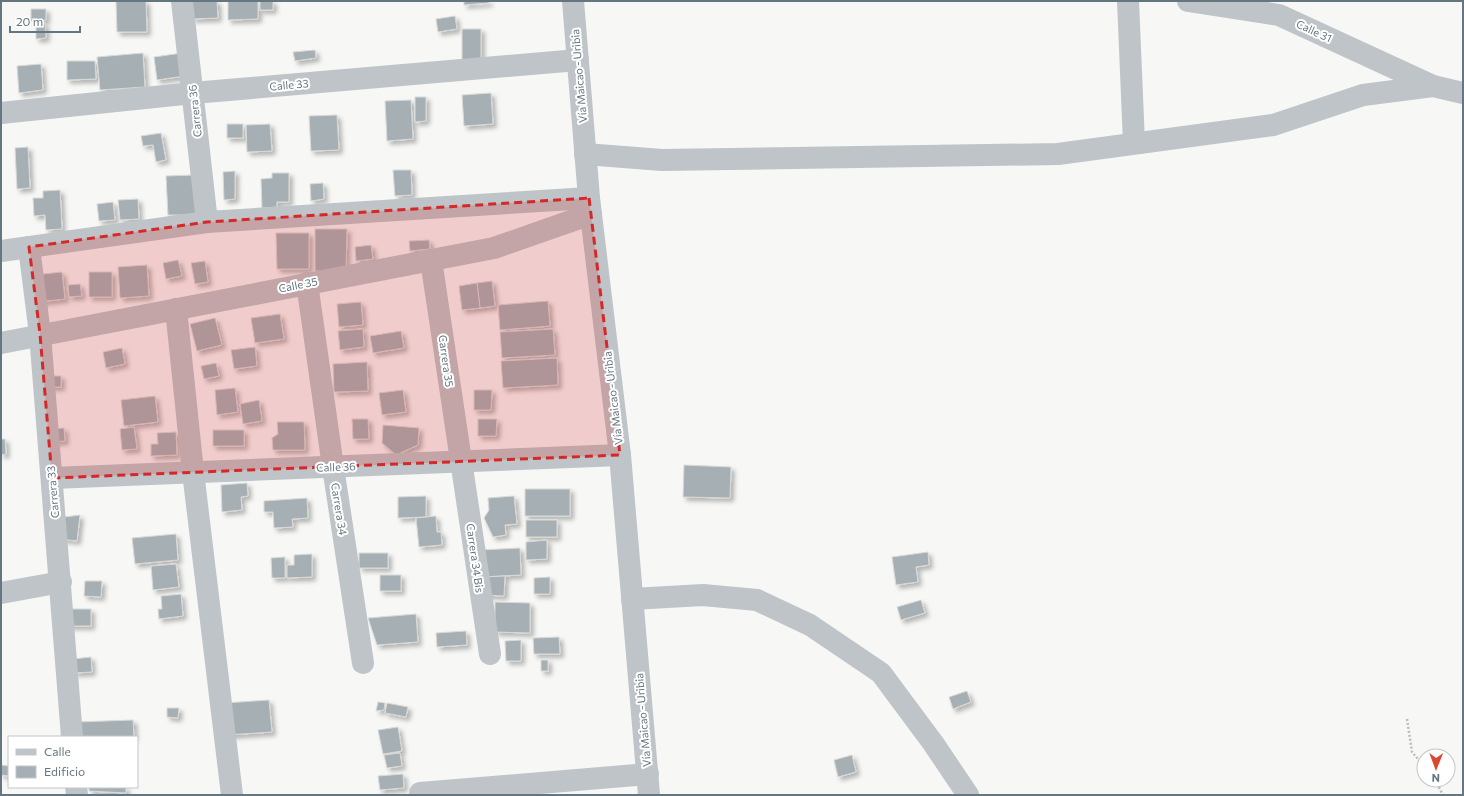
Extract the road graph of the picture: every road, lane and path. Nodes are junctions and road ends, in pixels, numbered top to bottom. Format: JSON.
{"nodes":[{"id":1,"x":182,"y":1,"type":"edge"},
{"id":2,"x":573,"y":1,"type":"edge"},
{"id":3,"x":1128,"y":1,"type":"edge"},
{"id":4,"x":1188,"y":1,"type":"edge"},
{"id":5,"x":578,"y":60,"type":"junction"},
{"id":6,"x":1433,"y":86,"type":"junction"},
{"id":7,"x":193,"y":93,"type":"junction"},
{"id":8,"x":1463,"y":93,"type":"edge"},
{"id":9,"x":1,"y":113,"type":"edge"},
{"id":10,"x":1134,"y":144,"type":"junction"},
{"id":11,"x":585,"y":154,"type":"junction"},
{"id":12,"x":590,"y":206,"type":"junction"},
{"id":13,"x":207,"y":222,"type":"junction"},
{"id":14,"x":29,"y":247,"type":"junction"},
{"id":15,"x":1,"y":251,"type":"edge"},
{"id":16,"x":431,"y":260,"type":"junction"},
{"id":17,"x":307,"y":283,"type":"junction"},
{"id":18,"x":176,"y":308,"type":"junction"},
{"id":19,"x":40,"y":334,"type":"junction"},
{"id":20,"x":1,"y":342,"type":"edge"},
{"id":21,"x":620,"y":455,"type":"junction"},
{"id":22,"x":461,"y":462,"type":"junction"},
{"id":23,"x":333,"y":467,"type":"junction"},
{"id":24,"x":193,"y":472,"type":"junction"},
{"id":25,"x":52,"y":478,"type":"junction"},
{"id":26,"x":60,"y":582,"type":"junction"},
{"id":27,"x":1,"y":593,"type":"edge"},
{"id":28,"x":632,"y":599,"type":"junction"},
{"id":29,"x":490,"y":654,"type":"dead end"},
{"id":30,"x":363,"y":663,"type":"dead end"},
{"id":31,"x":1407,"y":719,"type":"dead end"},
{"id":32,"x":72,"y":736,"type":"edge"},
{"id":33,"x":1416,"y":757,"type":"edge"},
{"id":34,"x":648,"y":785,"type":"edge"},
{"id":35,"x":420,"y":793,"type":"dead end"},
{"id":36,"x":232,"y":795,"type":"edge"},
{"id":37,"x":968,"y":795,"type":"edge"}],
"edges":[{"from":1,"to":7,"type":"street","name":"Carrera 36"},
{"from":2,"to":5,"type":"street","name":"Vía Maicao - Uribia"},
{"from":3,"to":10,"type":"street"},
{"from":4,"to":6,"type":"street","name":"Calle 31"},
{"from":5,"to":7,"type":"street","name":"Calle 33"},
{"from":5,"to":11,"type":"street","name":"Vía Maicao - Uribia"},
{"from":6,"to":8,"type":"street"},
{"from":6,"to":10,"type":"street"},
{"from":7,"to":9,"type":"street","name":"Calle 33"},
{"from":7,"to":13,"type":"street","name":"Carrera 36"},
{"from":10,"to":11,"type":"street"},
{"from":11,"to":12,"type":"street","name":"Vía Maicao - Uribia"},
{"from":12,"to":13,"type":"street"},
{"from":12,"to":16,"type":"street","name":"Calle 35"},
{"from":12,"to":21,"type":"street","name":"Vía Maicao - Uribia"},
{"from":13,"to":14,"type":"street"},
{"from":14,"to":15,"type":"street"},
{"from":14,"to":19,"type":"street","name":"Carrera 33"},
{"from":16,"to":17,"type":"street","name":"Calle 35"},
{"from":16,"to":22,"type":"street","name":"Carrera 35"},
{"from":17,"to":18,"type":"street","name":"Calle 35"},
{"from":17,"to":23,"type":"street","name":"Carrera 34"},
{"from":18,"to":19,"type":"street","name":"Calle 35"},
{"from":18,"to":24,"type":"street"},
{"from":19,"to":20,"type":"street","name":"Calle 35"},
{"from":19,"to":25,"type":"street","name":"Carrera 33"},
{"from":21,"to":22,"type":"street","name":"Calle 36"},
{"from":21,"to":28,"type":"street","name":"Vía Maicao - Uribia"},
{"from":22,"to":23,"type":"street","name":"Calle 36"},
{"from":22,"to":29,"type":"street","name":"Carrera 34 Bis"},
{"from":23,"to":24,"type":"street","name":"Calle 36"},
{"from":23,"to":30,"type":"street","name":"Carrera 34"},
{"from":24,"to":25,"type":"street","name":"Calle 36"},
{"from":24,"to":36,"type":"street"},
{"from":25,"to":26,"type":"street","name":"Carrera 33"},
{"from":26,"to":27,"type":"street"},
{"from":26,"to":32,"type":"street","name":"Carrera 33"},
{"from":28,"to":34,"type":"street","name":"Vía Maicao - Uribia"},
{"from":28,"to":37,"type":"street"},
{"from":31,"to":33,"type":"path"},
{"from":34,"to":35,"type":"street"}]}
